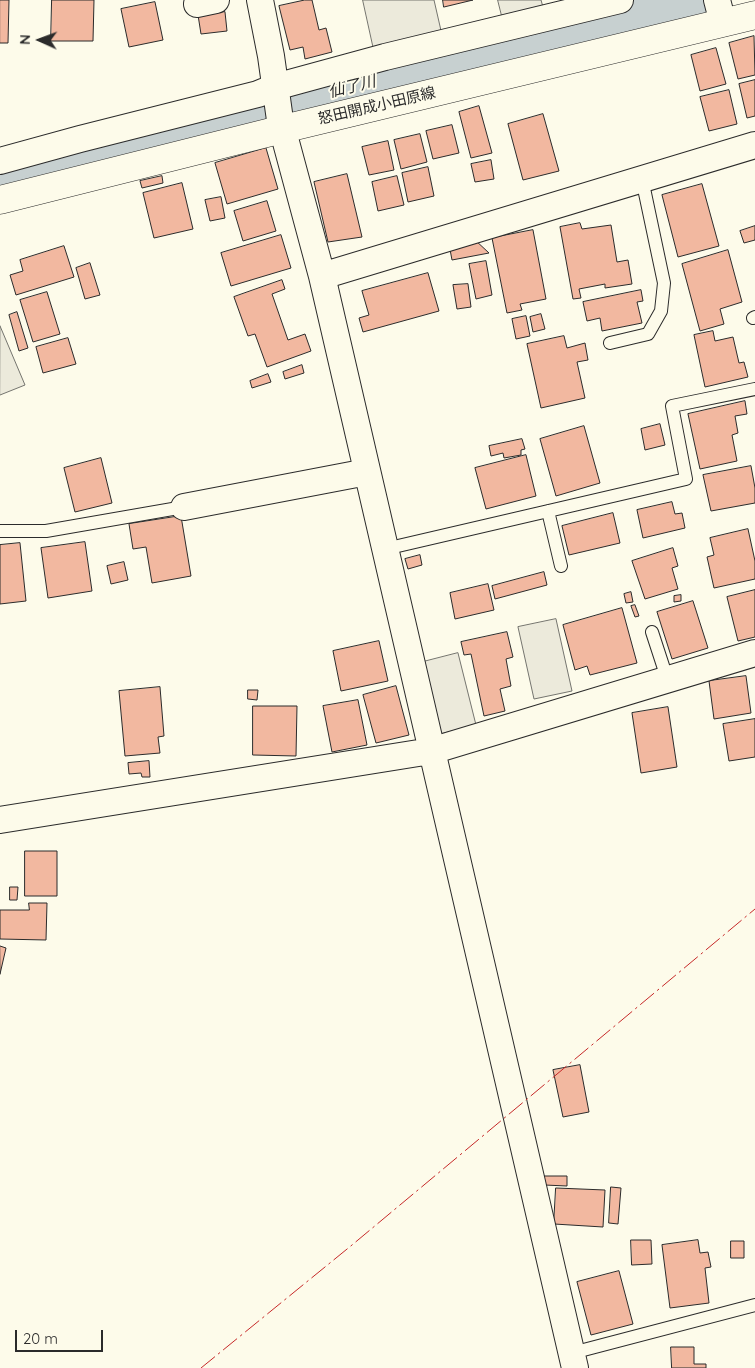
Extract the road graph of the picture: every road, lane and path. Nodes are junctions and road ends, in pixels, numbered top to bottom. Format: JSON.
{"nodes":[{"id":1,"x":260,"y":0,"type":"edge"},
{"id":2,"x":620,"y":0,"type":"edge"},
{"id":3,"x":720,"y":11,"type":"edge"},
{"id":4,"x":755,"y":15,"type":"edge"},
{"id":5,"x":275,"y":87,"type":"junction"},
{"id":6,"x":281,"y":124,"type":"junction"},
{"id":7,"x":755,"y":145,"type":"edge"},
{"id":8,"x":0,"y":161,"type":"edge"},
{"id":9,"x":642,"y":179,"type":"junction"},
{"id":10,"x":0,"y":200,"type":"edge"},
{"id":11,"x":322,"y":276,"type":"junction"},
{"id":12,"x":610,"y":343,"type":"dead end"},
{"id":13,"x":755,"y":389,"type":"edge"},
{"id":14,"x":367,"y":472,"type":"junction"},
{"id":15,"x":184,"y":507,"type":"joint"},
{"id":16,"x":548,"y":511,"type":"junction"},
{"id":17,"x":0,"y":531,"type":"edge"},
{"id":18,"x":385,"y":549,"type":"junction"},
{"id":19,"x":561,"y":566,"type":"dead end"},
{"id":20,"x":652,"y":632,"type":"dead end"},
{"id":21,"x":755,"y":653,"type":"edge"},
{"id":22,"x":667,"y":678,"type":"junction"},
{"id":23,"x":431,"y":751,"type":"junction"},
{"id":24,"x":0,"y":820,"type":"edge"},
{"id":25,"x":755,"y":1304,"type":"edge"},
{"id":26,"x":573,"y":1360,"type":"edge"}],
"edges":[{"from":1,"to":5,"type":"street"},
{"from":2,"to":5,"type":"street"},
{"from":3,"to":4,"type":"main road","name":"怒田開成小田原線"},
{"from":3,"to":6,"type":"main road","name":"怒田開成小田原線"},
{"from":5,"to":6,"type":"street"},
{"from":5,"to":8,"type":"street"},
{"from":6,"to":10,"type":"main road","name":"怒田開成小田原線"},
{"from":6,"to":11,"type":"street"},
{"from":7,"to":9,"type":"street"},
{"from":9,"to":11,"type":"street"},
{"from":9,"to":12,"type":"lane"},
{"from":11,"to":14,"type":"street"},
{"from":13,"to":16,"type":"lane"},
{"from":14,"to":15,"type":"street"},
{"from":14,"to":18,"type":"street"},
{"from":15,"to":17,"type":"lane"},
{"from":16,"to":18,"type":"lane"},
{"from":16,"to":19,"type":"lane"},
{"from":18,"to":23,"type":"street"},
{"from":20,"to":22,"type":"lane"},
{"from":21,"to":22,"type":"street"},
{"from":22,"to":23,"type":"street"},
{"from":23,"to":24,"type":"street"},
{"from":23,"to":26,"type":"street"},
{"from":25,"to":26,"type":"lane"}]}
